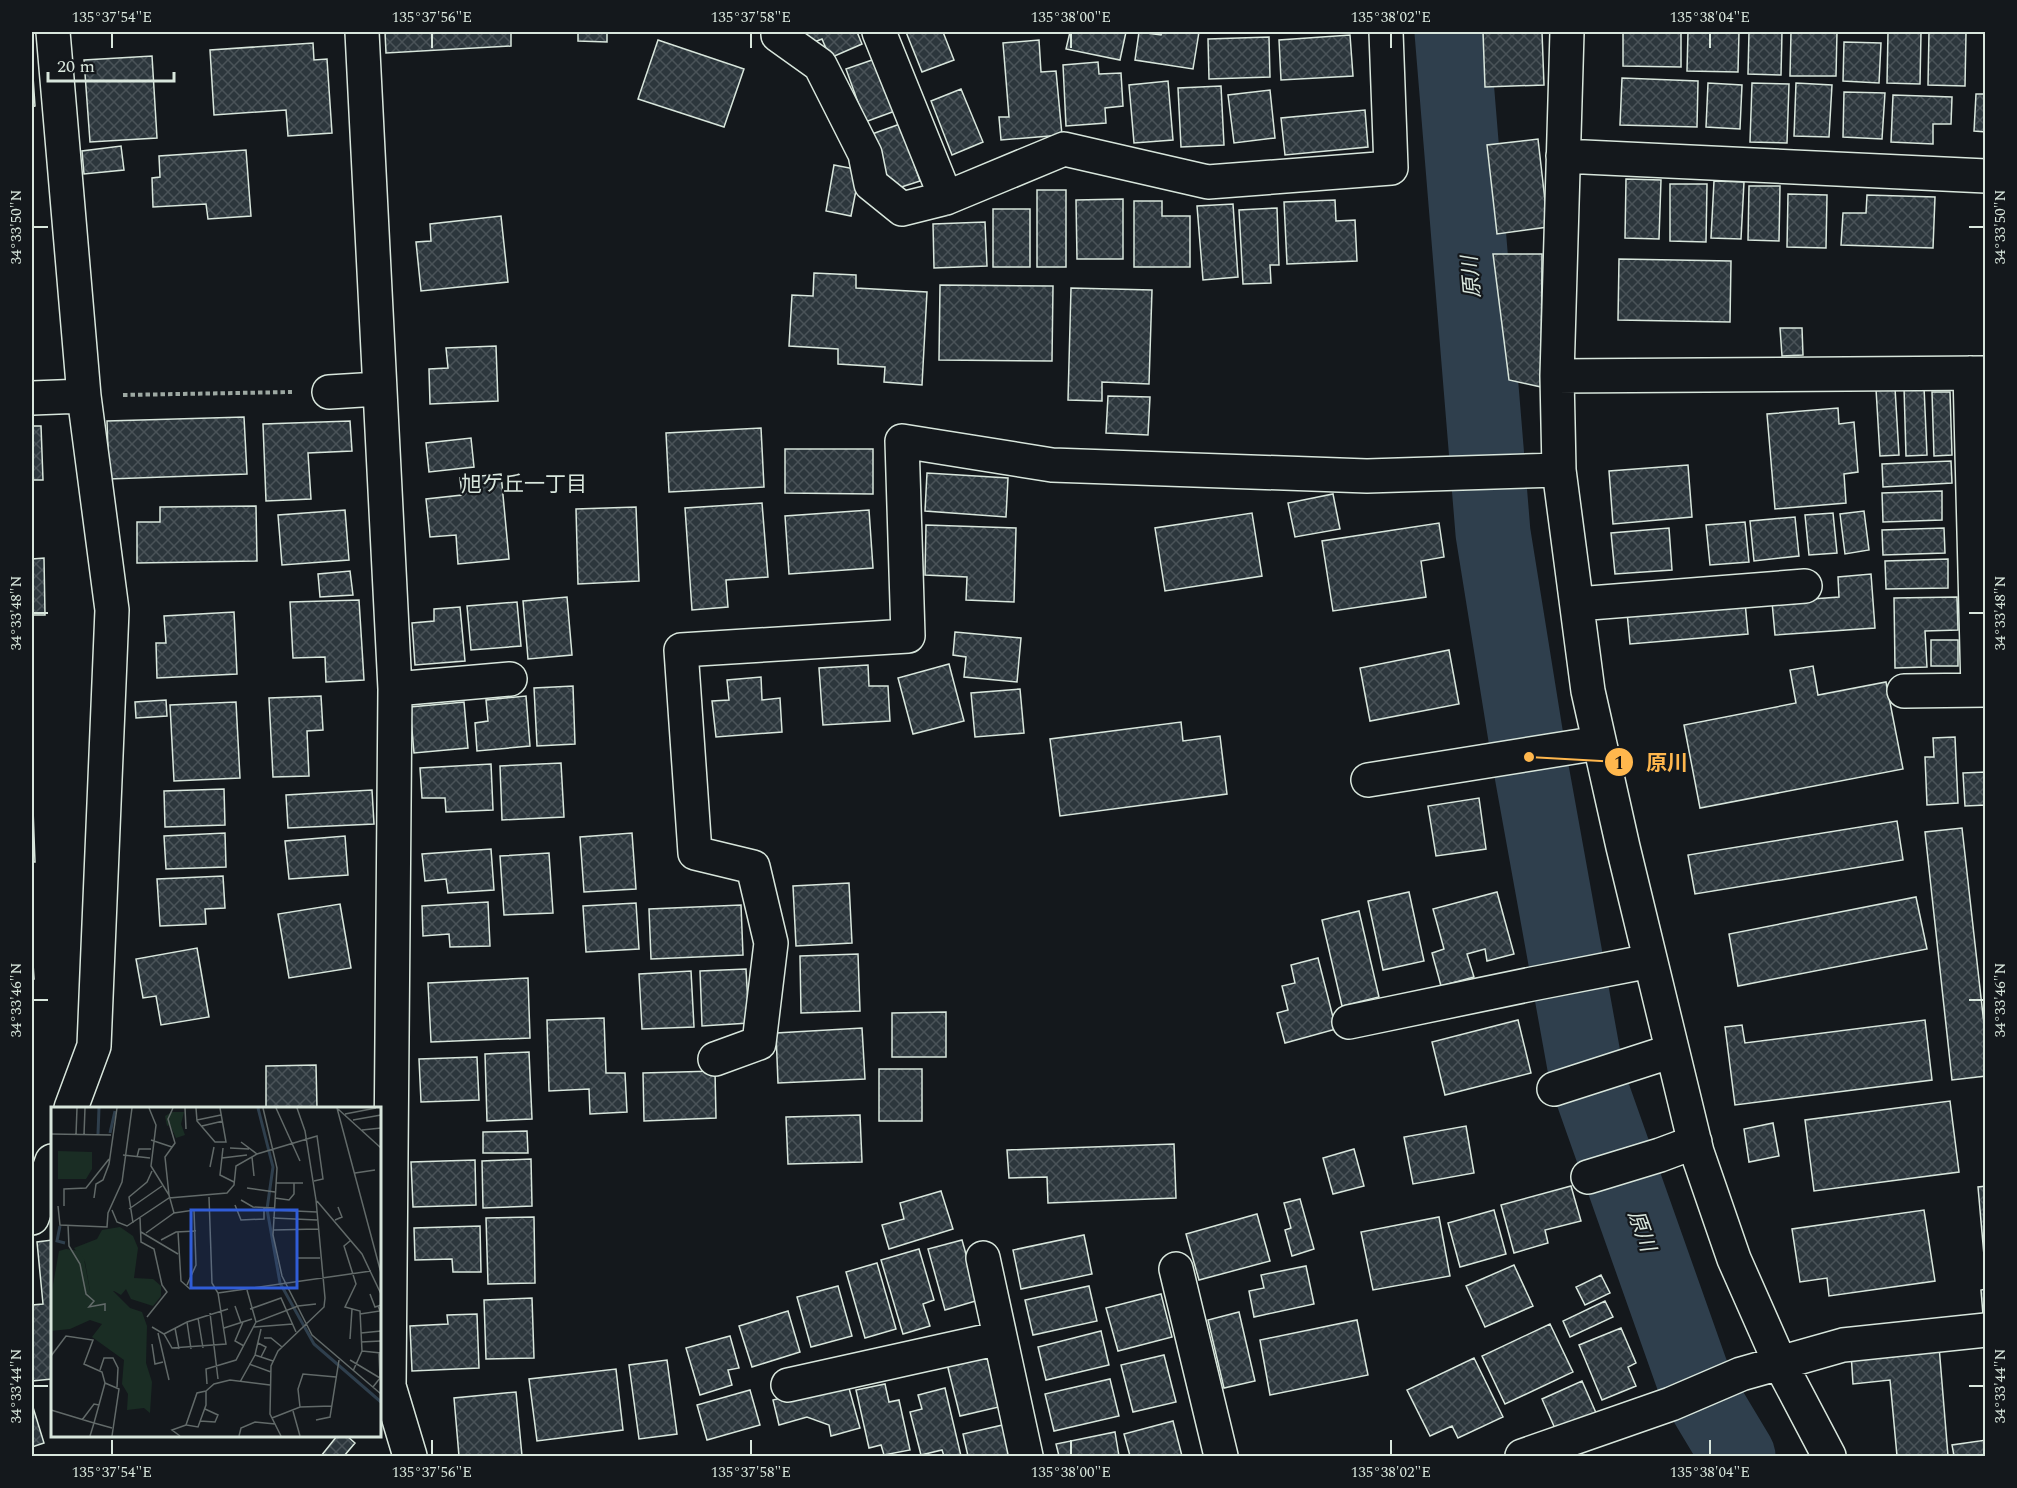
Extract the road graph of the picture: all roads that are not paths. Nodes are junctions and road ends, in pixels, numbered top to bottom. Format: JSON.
{"nodes":[{"id":1,"x":53,"y":32,"type":"edge"},
{"id":2,"x":362,"y":32,"type":"edge"},
{"id":3,"x":778,"y":32,"type":"edge"},
{"id":4,"x":879,"y":32,"type":"edge"},
{"id":5,"x":1386,"y":32,"type":"edge"},
{"id":6,"x":1566,"y":32,"type":"edge"},
{"id":7,"x":1563,"y":156,"type":"junction"},
{"id":8,"x":1986,"y":176,"type":"edge"},
{"id":9,"x":946,"y":198,"type":"junction"},
{"id":10,"x":1978,"y":373,"type":"edge"},
{"id":11,"x":1557,"y":376,"type":"junction"},
{"id":12,"x":378,"y":389,"type":"junction"},
{"id":13,"x":329,"y":392,"type":"road end"},
{"id":14,"x":84,"y":396,"type":"junction"},
{"id":15,"x":32,"y":398,"type":"edge"},
{"id":16,"x":1559,"y":470,"type":"junction"},
{"id":17,"x":1804,"y":586,"type":"dead end"},
{"id":18,"x":1577,"y":604,"type":"junction"},
{"id":19,"x":510,"y":679,"type":"dead end"},
{"id":20,"x":395,"y":689,"type":"junction"},
{"id":21,"x":1982,"y":690,"type":"edge"},
{"id":22,"x":1904,"y":691,"type":"dead end"},
{"id":23,"x":1588,"y":745,"type":"junction"},
{"id":24,"x":1368,"y":780,"type":"dead end"},
{"id":25,"x":1650,"y":961,"type":"junction"},
{"id":26,"x":1349,"y":1022,"type":"dead end"},
{"id":27,"x":1657,"y":1056,"type":"junction"},
{"id":28,"x":715,"y":1059,"type":"dead end"},
{"id":29,"x":1554,"y":1089,"type":"dead end"},
{"id":30,"x":72,"y":1107,"type":"edge"},
{"id":31,"x":1695,"y":1142,"type":"junction"},
{"id":32,"x":51,"y":1164,"type":"edge"},
{"id":33,"x":1588,"y":1177,"type":"dead end"},
{"id":34,"x":32,"y":1218,"type":"edge"},
{"id":35,"x":983,"y":1258,"type":"dead end"},
{"id":36,"x":1176,"y":1269,"type":"dead end"},
{"id":37,"x":1986,"y":1330,"type":"edge"},
{"id":38,"x":1000,"y":1338,"type":"junction"},
{"id":39,"x":1780,"y":1363,"type":"junction"},
{"id":40,"x":788,"y":1385,"type":"dead end"},
{"id":41,"x":410,"y":1456,"type":"edge"},
{"id":42,"x":1026,"y":1456,"type":"edge"},
{"id":43,"x":1221,"y":1456,"type":"edge"},
{"id":44,"x":1522,"y":1456,"type":"edge"},
{"id":45,"x":1829,"y":1456,"type":"edge"}],
"edges":[{"from":1,"to":14,"type":"street"},
{"from":2,"to":12,"type":"street"},
{"from":3,"to":9,"type":"street"},
{"from":4,"to":9,"type":"street"},
{"from":5,"to":9,"type":"street"},
{"from":6,"to":7,"type":"street"},
{"from":7,"to":8,"type":"street"},
{"from":7,"to":11,"type":"street"},
{"from":10,"to":11,"type":"street"},
{"from":10,"to":21,"type":"street"},
{"from":11,"to":16,"type":"street"},
{"from":12,"to":13,"type":"street"},
{"from":12,"to":20,"type":"street"},
{"from":14,"to":15,"type":"street"},
{"from":14,"to":30,"type":"street"},
{"from":16,"to":18,"type":"street"},
{"from":16,"to":28,"type":"street"},
{"from":17,"to":18,"type":"street"},
{"from":18,"to":23,"type":"street"},
{"from":19,"to":20,"type":"street"},
{"from":20,"to":41,"type":"street"},
{"from":21,"to":22,"type":"street"},
{"from":23,"to":24,"type":"street"},
{"from":23,"to":25,"type":"street"},
{"from":25,"to":26,"type":"street"},
{"from":25,"to":27,"type":"street"},
{"from":27,"to":29,"type":"street"},
{"from":27,"to":31,"type":"street"},
{"from":31,"to":33,"type":"street"},
{"from":31,"to":39,"type":"street"},
{"from":32,"to":34,"type":"street"},
{"from":35,"to":38,"type":"street"},
{"from":36,"to":43,"type":"street"},
{"from":37,"to":39,"type":"street"},
{"from":38,"to":40,"type":"street"},
{"from":38,"to":42,"type":"street"},
{"from":39,"to":44,"type":"street"},
{"from":39,"to":45,"type":"street"}]}
